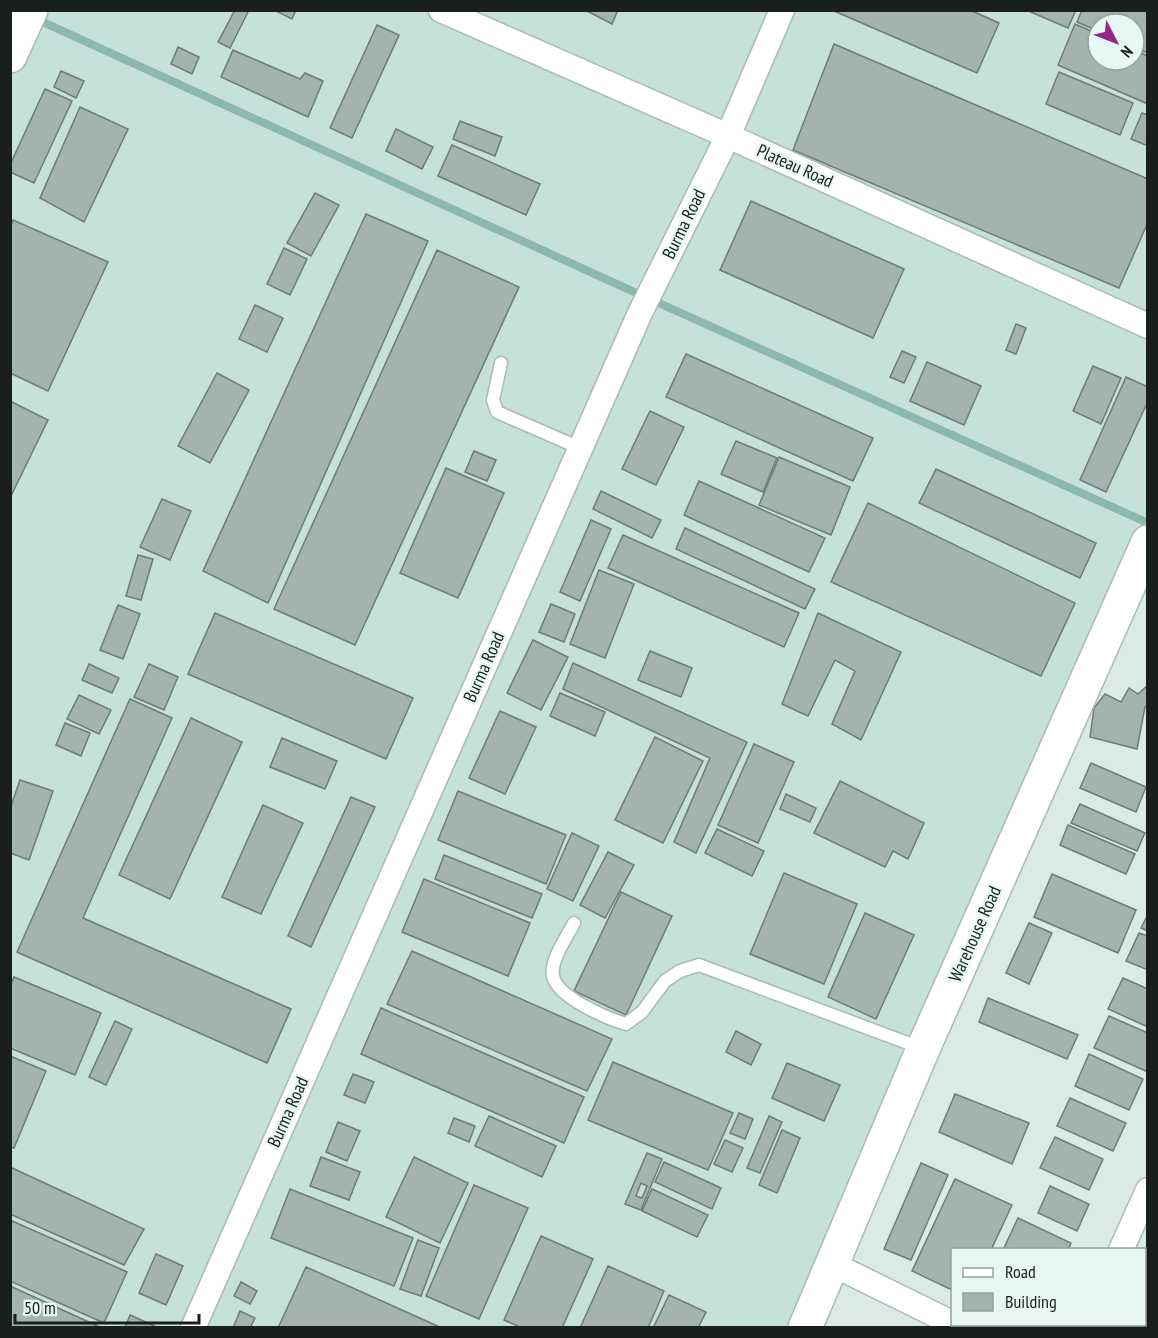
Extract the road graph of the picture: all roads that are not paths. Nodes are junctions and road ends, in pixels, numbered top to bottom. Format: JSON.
{"nodes":[{"id":1,"x":441,"y":10,"type":"edge"},
{"id":2,"x":782,"y":10,"type":"edge"},
{"id":3,"x":31,"y":11,"type":"edge"},
{"id":4,"x":14,"y":49,"type":"edge"},
{"id":5,"x":728,"y":136,"type":"junction"},
{"id":6,"x":1148,"y":326,"type":"edge"},
{"id":7,"x":501,"y":363,"type":"dead end"},
{"id":8,"x":580,"y":448,"type":"junction"},
{"id":9,"x":1146,"y":545,"type":"edge"},
{"id":10,"x":574,"y":923,"type":"dead end"},
{"id":11,"x":923,"y":1049,"type":"junction"},
{"id":12,"x":1148,"y":1190,"type":"edge"},
{"id":13,"x":1122,"y":1248,"type":"edge"},
{"id":14,"x":832,"y":1264,"type":"junction"},
{"id":15,"x":951,"y":1323,"type":"edge"},
{"id":16,"x":193,"y":1328,"type":"edge"},
{"id":17,"x":805,"y":1328,"type":"edge"}],
"edges":[{"from":1,"to":5,"type":"street","name":"Plateau Road"},
{"from":2,"to":5,"type":"street","name":"Burma Road"},
{"from":3,"to":4,"type":"main road"},
{"from":5,"to":6,"type":"street","name":"Plateau Road"},
{"from":5,"to":8,"type":"street","name":"Burma Road"},
{"from":7,"to":8,"type":"lane"},
{"from":8,"to":16,"type":"street","name":"Burma Road"},
{"from":9,"to":11,"type":"main road","name":"Warehouse Road"},
{"from":10,"to":11,"type":"lane"},
{"from":11,"to":14,"type":"main road","name":"Warehouse Road"},
{"from":12,"to":13,"type":"street"},
{"from":14,"to":15,"type":"street"},
{"from":14,"to":17,"type":"main road","name":"Warehouse Road"}]}
